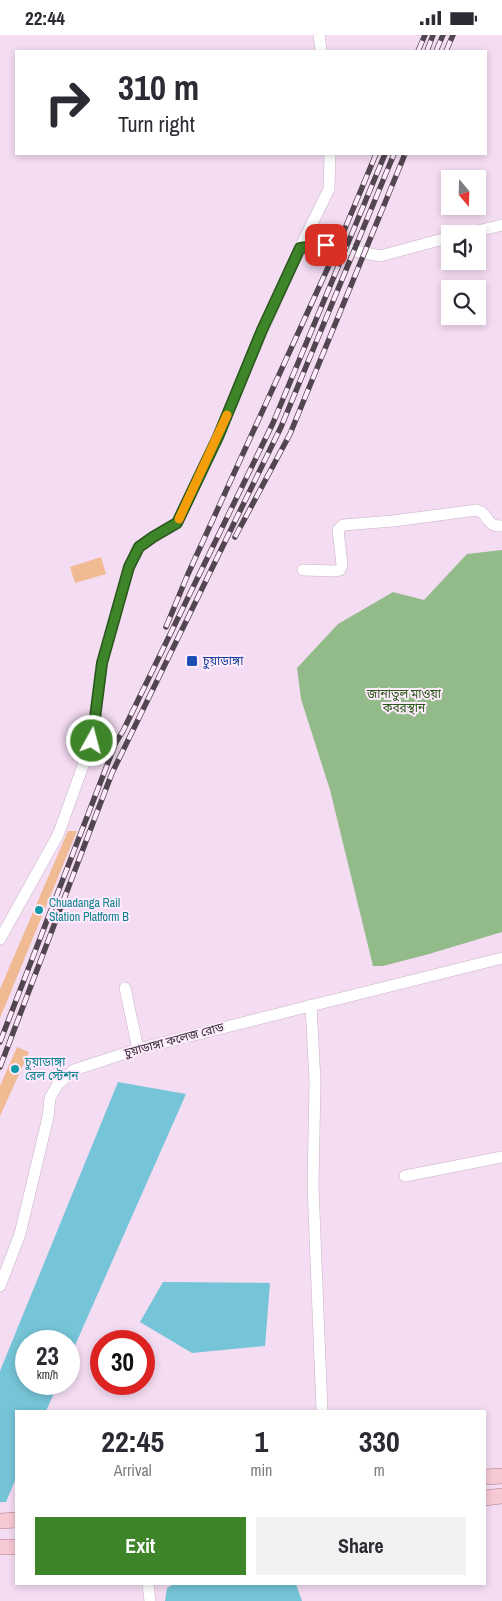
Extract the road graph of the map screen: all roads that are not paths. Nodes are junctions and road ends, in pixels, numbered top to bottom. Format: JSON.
{"nodes":[{"id":1,"x":319,"y":35,"type":"edge"},
{"id":2,"x":321,"y":50,"type":"edge"},
{"id":3,"x":330,"y":155,"type":"edge"},
{"id":4,"x":502,"y":225,"type":"edge"},
{"id":5,"x":486,"y":229,"type":"edge"},
{"id":6,"x":441,"y":240,"type":"edge"},
{"id":7,"x":300,"y":248,"type":"junction"},
{"id":8,"x":502,"y":526,"type":"edge"},
{"id":9,"x":303,"y":570,"type":"dead end"},
{"id":10,"x":0,"y":939,"type":"edge"},
{"id":11,"x":502,"y":958,"type":"edge"},
{"id":12,"x":125,"y":988,"type":"dead end"},
{"id":13,"x":311,"y":1005,"type":"junction"},
{"id":14,"x":138,"y":1049,"type":"junction"},
{"id":15,"x":502,"y":1157,"type":"edge"},
{"id":16,"x":405,"y":1176,"type":"dead end"},
{"id":17,"x":0,"y":1286,"type":"edge"},
{"id":18,"x":322,"y":1410,"type":"edge"},
{"id":19,"x":502,"y":1476,"type":"edge"},
{"id":20,"x":486,"y":1477,"type":"edge"},
{"id":21,"x":502,"y":1496,"type":"edge"},
{"id":22,"x":486,"y":1498,"type":"edge"},
{"id":23,"x":15,"y":1520,"type":"edge"},
{"id":24,"x":0,"y":1521,"type":"edge"},
{"id":25,"x":0,"y":1547,"type":"edge"},
{"id":26,"x":15,"y":1547,"type":"edge"},
{"id":27,"x":148,"y":1585,"type":"edge"},
{"id":28,"x":150,"y":1601,"type":"edge"}],
"edges":[{"from":1,"to":2,"type":"street"},
{"from":3,"to":7,"type":"street"},
{"from":4,"to":5,"type":"street"},
{"from":6,"to":7,"type":"street"},
{"from":7,"to":10,"type":"street"},
{"from":8,"to":9,"type":"street"},
{"from":11,"to":13,"type":"street","name":"চুয়াডাঙ্গা কলেজ রোড"},
{"from":12,"to":14,"type":"street"},
{"from":13,"to":14,"type":"street","name":"চুয়াডাঙ্গা কলেজ রোড"},
{"from":13,"to":18,"type":"street"},
{"from":14,"to":17,"type":"street","name":"চুয়াডাঙ্গা কলেজ রোড"},
{"from":15,"to":16,"type":"street"},
{"from":19,"to":20,"type":"main road"},
{"from":21,"to":22,"type":"main road"},
{"from":23,"to":24,"type":"main road"},
{"from":25,"to":26,"type":"main road"},
{"from":27,"to":28,"type":"street"}]}
